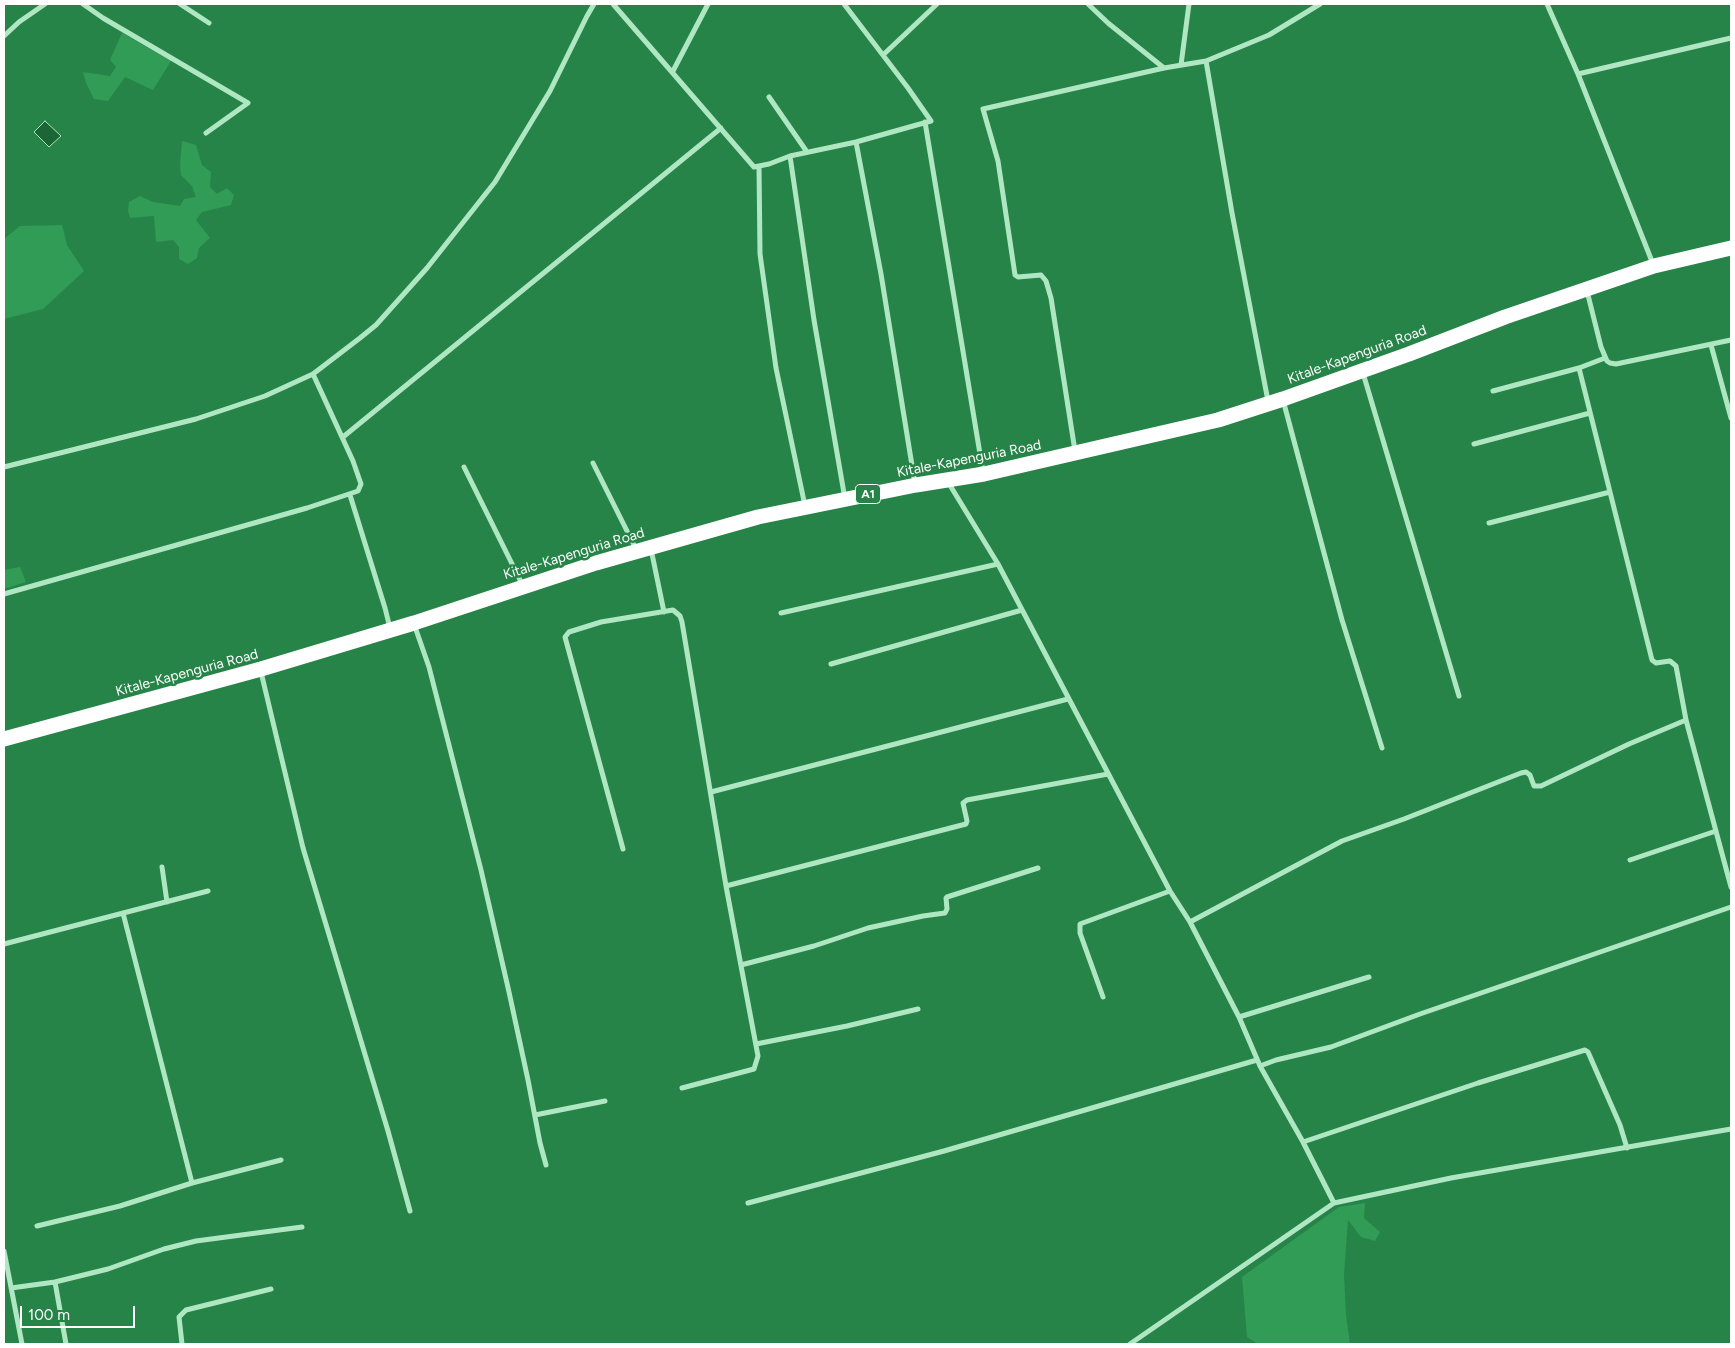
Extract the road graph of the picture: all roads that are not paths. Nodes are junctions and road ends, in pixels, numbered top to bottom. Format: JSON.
{"nodes":[{"id":1,"x":45,"y":4,"type":"edge"},
{"id":2,"x":84,"y":4,"type":"edge"},
{"id":3,"x":180,"y":4,"type":"edge"},
{"id":4,"x":594,"y":4,"type":"edge"},
{"id":5,"x":613,"y":4,"type":"edge"},
{"id":6,"x":708,"y":4,"type":"edge"},
{"id":7,"x":844,"y":4,"type":"edge"},
{"id":8,"x":937,"y":4,"type":"edge"},
{"id":9,"x":1088,"y":4,"type":"edge"},
{"id":10,"x":1189,"y":4,"type":"edge"},
{"id":11,"x":1320,"y":4,"type":"edge"},
{"id":12,"x":1547,"y":4,"type":"edge"},
{"id":13,"x":209,"y":23,"type":"dead end"},
{"id":14,"x":4,"y":36,"type":"edge"},
{"id":15,"x":1731,"y":38,"type":"edge"},
{"id":16,"x":884,"y":56,"type":"junction"},
{"id":17,"x":1206,"y":61,"type":"junction"},
{"id":18,"x":1181,"y":65,"type":"junction"},
{"id":19,"x":1164,"y":68,"type":"junction"},
{"id":20,"x":673,"y":71,"type":"junction"},
{"id":21,"x":1578,"y":74,"type":"junction"},
{"id":22,"x":769,"y":97,"type":"dead end"},
{"id":23,"x":924,"y":122,"type":"junction"},
{"id":24,"x":721,"y":128,"type":"junction"},
{"id":25,"x":206,"y":133,"type":"dead end"},
{"id":26,"x":856,"y":142,"type":"junction"},
{"id":27,"x":807,"y":152,"type":"junction"},
{"id":28,"x":790,"y":156,"type":"junction"},
{"id":29,"x":758,"y":166,"type":"junction"},
{"id":30,"x":1731,"y":248,"type":"edge"},
{"id":31,"x":1654,"y":266,"type":"junction"},
{"id":32,"x":1586,"y":290,"type":"junction"},
{"id":33,"x":1731,"y":340,"type":"edge"},
{"id":34,"x":1711,"y":345,"type":"junction"},
{"id":35,"x":1605,"y":358,"type":"junction"},
{"id":36,"x":1579,"y":368,"type":"junction"},
{"id":37,"x":1362,"y":371,"type":"junction"},
{"id":38,"x":313,"y":374,"type":"junction"},
{"id":39,"x":1493,"y":390,"type":"dead end"},
{"id":40,"x":1276,"y":402,"type":"junction"},
{"id":41,"x":1590,"y":413,"type":"junction"},
{"id":42,"x":1731,"y":418,"type":"edge"},
{"id":43,"x":343,"y":437,"type":"junction"},
{"id":44,"x":1474,"y":444,"type":"dead end"},
{"id":45,"x":1075,"y":454,"type":"junction"},
{"id":46,"x":593,"y":463,"type":"dead end"},
{"id":47,"x":4,"y":467,"type":"edge"},
{"id":48,"x":464,"y":467,"type":"dead end"},
{"id":49,"x":984,"y":474,"type":"junction"},
{"id":50,"x":947,"y":480,"type":"junction"},
{"id":51,"x":916,"y":485,"type":"junction"},
{"id":52,"x":1610,"y":492,"type":"junction"},
{"id":53,"x":350,"y":495,"type":"junction"},
{"id":54,"x":845,"y":499,"type":"junction"},
{"id":55,"x":805,"y":507,"type":"junction"},
{"id":56,"x":1489,"y":523,"type":"dead end"},
{"id":57,"x":644,"y":549,"type":"junction"},
{"id":58,"x":998,"y":564,"type":"junction"},
{"id":59,"x":523,"y":586,"type":"junction"},
{"id":60,"x":4,"y":594,"type":"edge"},
{"id":61,"x":1022,"y":610,"type":"junction"},
{"id":62,"x":664,"y":612,"type":"junction"},
{"id":63,"x":781,"y":613,"type":"dead end"},
{"id":64,"x":414,"y":622,"type":"junction"},
{"id":65,"x":390,"y":630,"type":"junction"},
{"id":66,"x":831,"y":664,"type":"dead end"},
{"id":67,"x":261,"y":669,"type":"junction"},
{"id":68,"x":1459,"y":696,"type":"dead end"},
{"id":69,"x":1068,"y":699,"type":"junction"},
{"id":70,"x":1686,"y":720,"type":"junction"},
{"id":71,"x":4,"y":739,"type":"edge"},
{"id":72,"x":1382,"y":748,"type":"dead end"},
{"id":73,"x":1108,"y":774,"type":"junction"},
{"id":74,"x":711,"y":792,"type":"junction"},
{"id":75,"x":1716,"y":831,"type":"junction"},
{"id":76,"x":623,"y":849,"type":"dead end"},
{"id":77,"x":1630,"y":860,"type":"dead end"},
{"id":78,"x":162,"y":867,"type":"dead end"},
{"id":79,"x":1038,"y":868,"type":"dead end"},
{"id":80,"x":726,"y":886,"type":"junction"},
{"id":81,"x":1731,"y":887,"type":"edge"},
{"id":82,"x":208,"y":891,"type":"dead end"},
{"id":83,"x":1170,"y":891,"type":"junction"},
{"id":84,"x":167,"y":902,"type":"junction"},
{"id":85,"x":1731,"y":907,"type":"edge"},
{"id":86,"x":123,"y":914,"type":"junction"},
{"id":87,"x":1190,"y":922,"type":"junction"},
{"id":88,"x":4,"y":944,"type":"edge"},
{"id":89,"x":742,"y":965,"type":"junction"},
{"id":90,"x":1369,"y":977,"type":"dead end"},
{"id":91,"x":1103,"y":997,"type":"dead end"},
{"id":92,"x":918,"y":1009,"type":"dead end"},
{"id":93,"x":1239,"y":1017,"type":"junction"},
{"id":94,"x":756,"y":1044,"type":"junction"},
{"id":95,"x":1259,"y":1063,"type":"junction"},
{"id":96,"x":682,"y":1088,"type":"dead end"},
{"id":97,"x":605,"y":1101,"type":"dead end"},
{"id":98,"x":535,"y":1114,"type":"junction"},
{"id":99,"x":1731,"y":1129,"type":"edge"},
{"id":100,"x":1304,"y":1142,"type":"junction"},
{"id":101,"x":1626,"y":1148,"type":"junction"},
{"id":102,"x":281,"y":1160,"type":"dead end"},
{"id":103,"x":546,"y":1165,"type":"dead end"},
{"id":104,"x":192,"y":1183,"type":"junction"},
{"id":105,"x":748,"y":1203,"type":"dead end"},
{"id":106,"x":1334,"y":1204,"type":"junction"},
{"id":107,"x":410,"y":1211,"type":"dead end"},
{"id":108,"x":38,"y":1226,"type":"dead end"},
{"id":109,"x":302,"y":1227,"type":"dead end"},
{"id":110,"x":4,"y":1251,"type":"edge"},
{"id":111,"x":55,"y":1282,"type":"junction"},
{"id":112,"x":12,"y":1288,"type":"junction"},
{"id":113,"x":271,"y":1289,"type":"dead end"},
{"id":114,"x":22,"y":1344,"type":"edge"},
{"id":115,"x":66,"y":1344,"type":"edge"},
{"id":116,"x":182,"y":1344,"type":"edge"},
{"id":117,"x":1130,"y":1344,"type":"edge"}],
"edges":[{"from":1,"to":14,"type":"street"},
{"from":2,"to":25,"type":"street"},
{"from":3,"to":13,"type":"street"},
{"from":4,"to":38,"type":"street"},
{"from":5,"to":20,"type":"street"},
{"from":6,"to":20,"type":"street"},
{"from":7,"to":16,"type":"street"},
{"from":8,"to":16,"type":"street"},
{"from":9,"to":19,"type":"street"},
{"from":10,"to":18,"type":"street"},
{"from":11,"to":17,"type":"street"},
{"from":12,"to":21,"type":"street"},
{"from":15,"to":21,"type":"street"},
{"from":16,"to":23,"type":"street"},
{"from":17,"to":18,"type":"street"},
{"from":17,"to":40,"type":"street"},
{"from":18,"to":19,"type":"street"},
{"from":19,"to":45,"type":"street"},
{"from":20,"to":24,"type":"street"},
{"from":21,"to":31,"type":"street"},
{"from":22,"to":27,"type":"street"},
{"from":23,"to":26,"type":"street"},
{"from":23,"to":49,"type":"street"},
{"from":24,"to":29,"type":"street"},
{"from":24,"to":43,"type":"street"},
{"from":26,"to":27,"type":"street"},
{"from":26,"to":51,"type":"street"},
{"from":27,"to":28,"type":"street"},
{"from":28,"to":29,"type":"street"},
{"from":28,"to":54,"type":"street"},
{"from":29,"to":55,"type":"street"},
{"from":30,"to":31,"type":"highway","name":"Kitale-Kapenguria Road","number":"A1"},
{"from":31,"to":32,"type":"highway","name":"Kitale-Kapenguria Road","number":"A1"},
{"from":32,"to":35,"type":"street"},
{"from":32,"to":37,"type":"highway","name":"Kitale-Kapenguria Road","number":"A1"},
{"from":33,"to":34,"type":"street"},
{"from":34,"to":35,"type":"street"},
{"from":34,"to":42,"type":"street"},
{"from":35,"to":36,"type":"street"},
{"from":36,"to":39,"type":"street"},
{"from":36,"to":41,"type":"street"},
{"from":37,"to":40,"type":"highway","name":"Kitale-Kapenguria Road","number":"A1"},
{"from":37,"to":68,"type":"street"},
{"from":38,"to":43,"type":"street"},
{"from":38,"to":47,"type":"street"},
{"from":40,"to":45,"type":"highway","name":"Kitale-Kapenguria Road","number":"A1"},
{"from":40,"to":72,"type":"street"},
{"from":41,"to":44,"type":"street"},
{"from":41,"to":52,"type":"street"},
{"from":43,"to":53,"type":"street"},
{"from":45,"to":49,"type":"highway","name":"Kitale-Kapenguria Road","number":"A1"},
{"from":46,"to":57,"type":"street"},
{"from":48,"to":59,"type":"street"},
{"from":49,"to":50,"type":"highway","name":"Kitale-Kapenguria Road","number":"A1"},
{"from":50,"to":51,"type":"highway","name":"Kitale-Kapenguria Road","number":"A1"},
{"from":50,"to":58,"type":"street"},
{"from":51,"to":54,"type":"highway","name":"Kitale-Kapenguria Road","number":"A1"},
{"from":52,"to":56,"type":"street"},
{"from":52,"to":70,"type":"street"},
{"from":53,"to":60,"type":"street"},
{"from":53,"to":65,"type":"street"},
{"from":54,"to":55,"type":"highway","name":"Kitale-Kapenguria Road","number":"A1"},
{"from":55,"to":57,"type":"highway","name":"Kitale-Kapenguria Road","number":"A1"},
{"from":57,"to":59,"type":"highway","name":"Kitale-Kapenguria Road","number":"A1"},
{"from":57,"to":62,"type":"street"},
{"from":58,"to":61,"type":"street"},
{"from":58,"to":63,"type":"street"},
{"from":59,"to":64,"type":"highway","name":"Kitale-Kapenguria Road","number":"A1"},
{"from":61,"to":66,"type":"street"},
{"from":61,"to":69,"type":"street"},
{"from":62,"to":74,"type":"street"},
{"from":62,"to":76,"type":"street"},
{"from":64,"to":65,"type":"highway","name":"Kitale-Kapenguria Road","number":"A1"},
{"from":64,"to":98,"type":"street"},
{"from":65,"to":67,"type":"highway","name":"Kitale-Kapenguria Road","number":"A1"},
{"from":67,"to":71,"type":"highway","name":"Kitale-Kapenguria Road","number":"A1"},
{"from":67,"to":107,"type":"street"},
{"from":69,"to":73,"type":"street"},
{"from":69,"to":74,"type":"street"},
{"from":70,"to":75,"type":"street"},
{"from":70,"to":87,"type":"street"},
{"from":73,"to":80,"type":"street"},
{"from":73,"to":83,"type":"street"},
{"from":74,"to":80,"type":"street"},
{"from":75,"to":77,"type":"street"},
{"from":75,"to":81,"type":"street"},
{"from":78,"to":84,"type":"street"},
{"from":79,"to":89,"type":"street"},
{"from":80,"to":89,"type":"street"},
{"from":82,"to":84,"type":"street"},
{"from":83,"to":87,"type":"street"},
{"from":83,"to":91,"type":"street"},
{"from":84,"to":86,"type":"street"},
{"from":85,"to":95,"type":"street"},
{"from":86,"to":88,"type":"street"},
{"from":86,"to":104,"type":"street"},
{"from":87,"to":93,"type":"street"},
{"from":89,"to":94,"type":"street"},
{"from":90,"to":93,"type":"street"},
{"from":92,"to":94,"type":"street"},
{"from":93,"to":95,"type":"street"},
{"from":94,"to":96,"type":"street"},
{"from":95,"to":100,"type":"street"},
{"from":95,"to":105,"type":"street"},
{"from":97,"to":98,"type":"street"},
{"from":98,"to":103,"type":"street"},
{"from":99,"to":101,"type":"street"},
{"from":100,"to":101,"type":"street"},
{"from":100,"to":106,"type":"street"},
{"from":101,"to":106,"type":"street"},
{"from":102,"to":104,"type":"street"},
{"from":104,"to":108,"type":"street"},
{"from":106,"to":117,"type":"street"},
{"from":109,"to":111,"type":"street"},
{"from":110,"to":112,"type":"street"},
{"from":111,"to":112,"type":"street"},
{"from":111,"to":115,"type":"street"},
{"from":112,"to":114,"type":"street"},
{"from":113,"to":116,"type":"street"}]}
